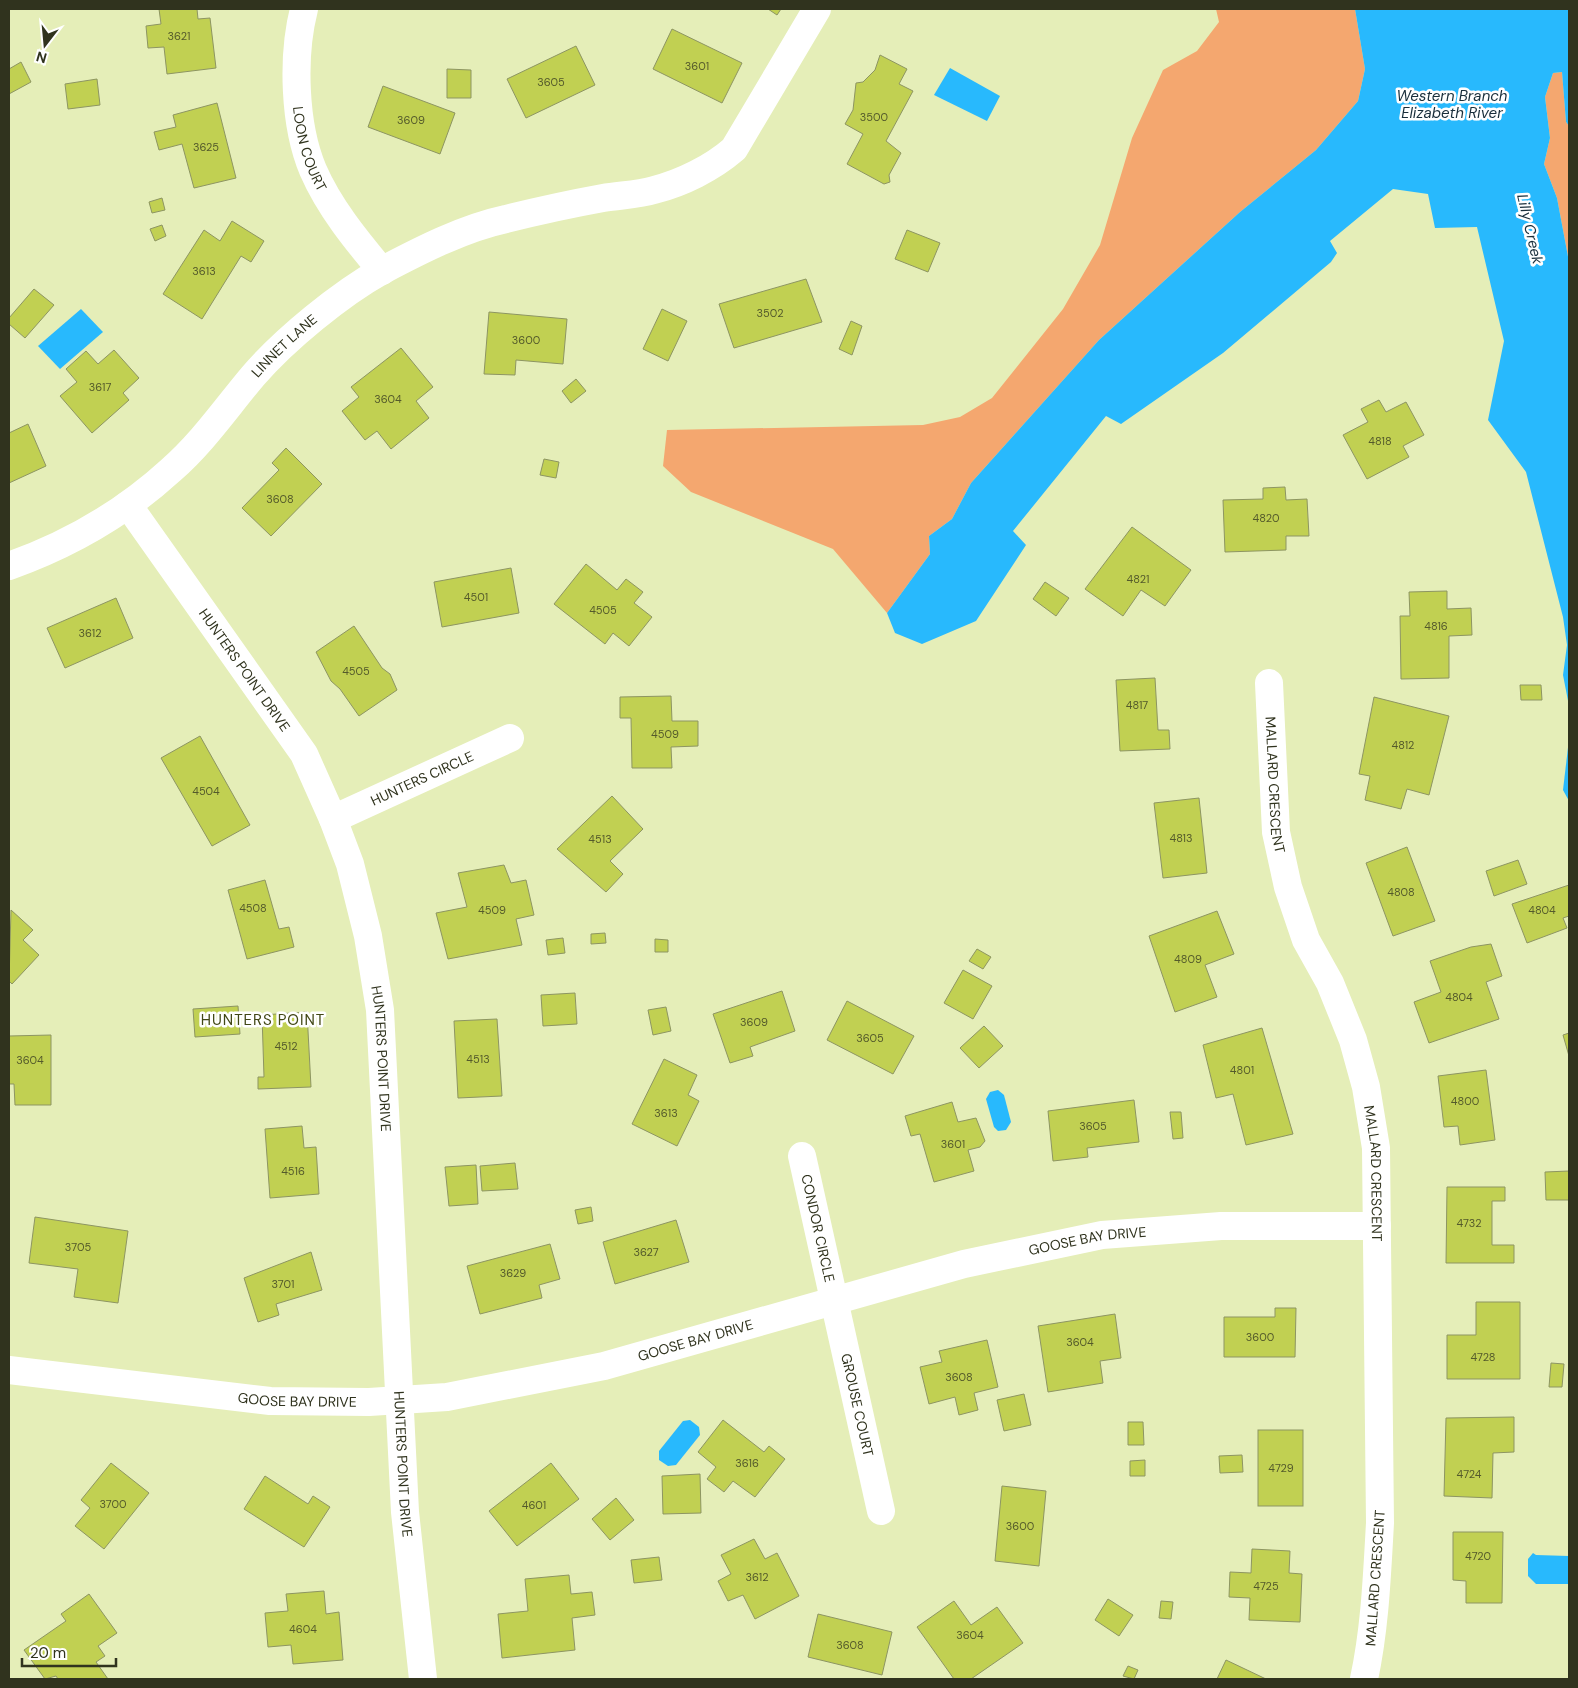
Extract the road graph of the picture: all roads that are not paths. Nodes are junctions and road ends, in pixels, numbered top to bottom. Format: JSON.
{"nodes":[{"id":1,"x":304,"y":9,"type":"edge"},
{"id":2,"x":817,"y":9,"type":"edge"},
{"id":3,"x":382,"y":271,"type":"junction"},
{"id":4,"x":128,"y":505,"type":"junction"},
{"id":5,"x":9,"y":566,"type":"edge"},
{"id":6,"x":1269,"y":683,"type":"dead end"},
{"id":7,"x":510,"y":738,"type":"dead end"},
{"id":8,"x":334,"y":818,"type":"junction"},
{"id":9,"x":802,"y":1156,"type":"dead end"},
{"id":10,"x":1377,"y":1226,"type":"junction"},
{"id":11,"x":834,"y":1300,"type":"junction"},
{"id":12,"x":9,"y":1370,"type":"edge"},
{"id":13,"x":399,"y":1400,"type":"junction"},
{"id":14,"x":881,"y":1511,"type":"dead end"},
{"id":15,"x":423,"y":1679,"type":"edge"},
{"id":16,"x":1364,"y":1679,"type":"edge"}],
"edges":[{"from":1,"to":3,"type":"street","name":"LOON COURT"},
{"from":2,"to":3,"type":"street","name":"LINNET LANE"},
{"from":3,"to":4,"type":"street","name":"LINNET LANE"},
{"from":4,"to":5,"type":"street","name":"LINNET LANE"},
{"from":4,"to":8,"type":"street","name":"HUNTERS POINT DRIVE"},
{"from":6,"to":10,"type":"street","name":"MALLARD CRESCENT"},
{"from":7,"to":8,"type":"street","name":"HUNTERS CIRCLE"},
{"from":8,"to":13,"type":"street","name":"HUNTERS POINT DRIVE"},
{"from":9,"to":11,"type":"street","name":"CONDOR CIRCLE"},
{"from":10,"to":11,"type":"street","name":"GOOSE BAY DRIVE"},
{"from":10,"to":16,"type":"street","name":"MALLARD CRESCENT"},
{"from":11,"to":13,"type":"street","name":"GOOSE BAY DRIVE"},
{"from":11,"to":14,"type":"street","name":"GROUSE COURT"},
{"from":12,"to":13,"type":"street","name":"GOOSE BAY DRIVE"},
{"from":13,"to":15,"type":"street","name":"HUNTERS POINT DRIVE"}]}
